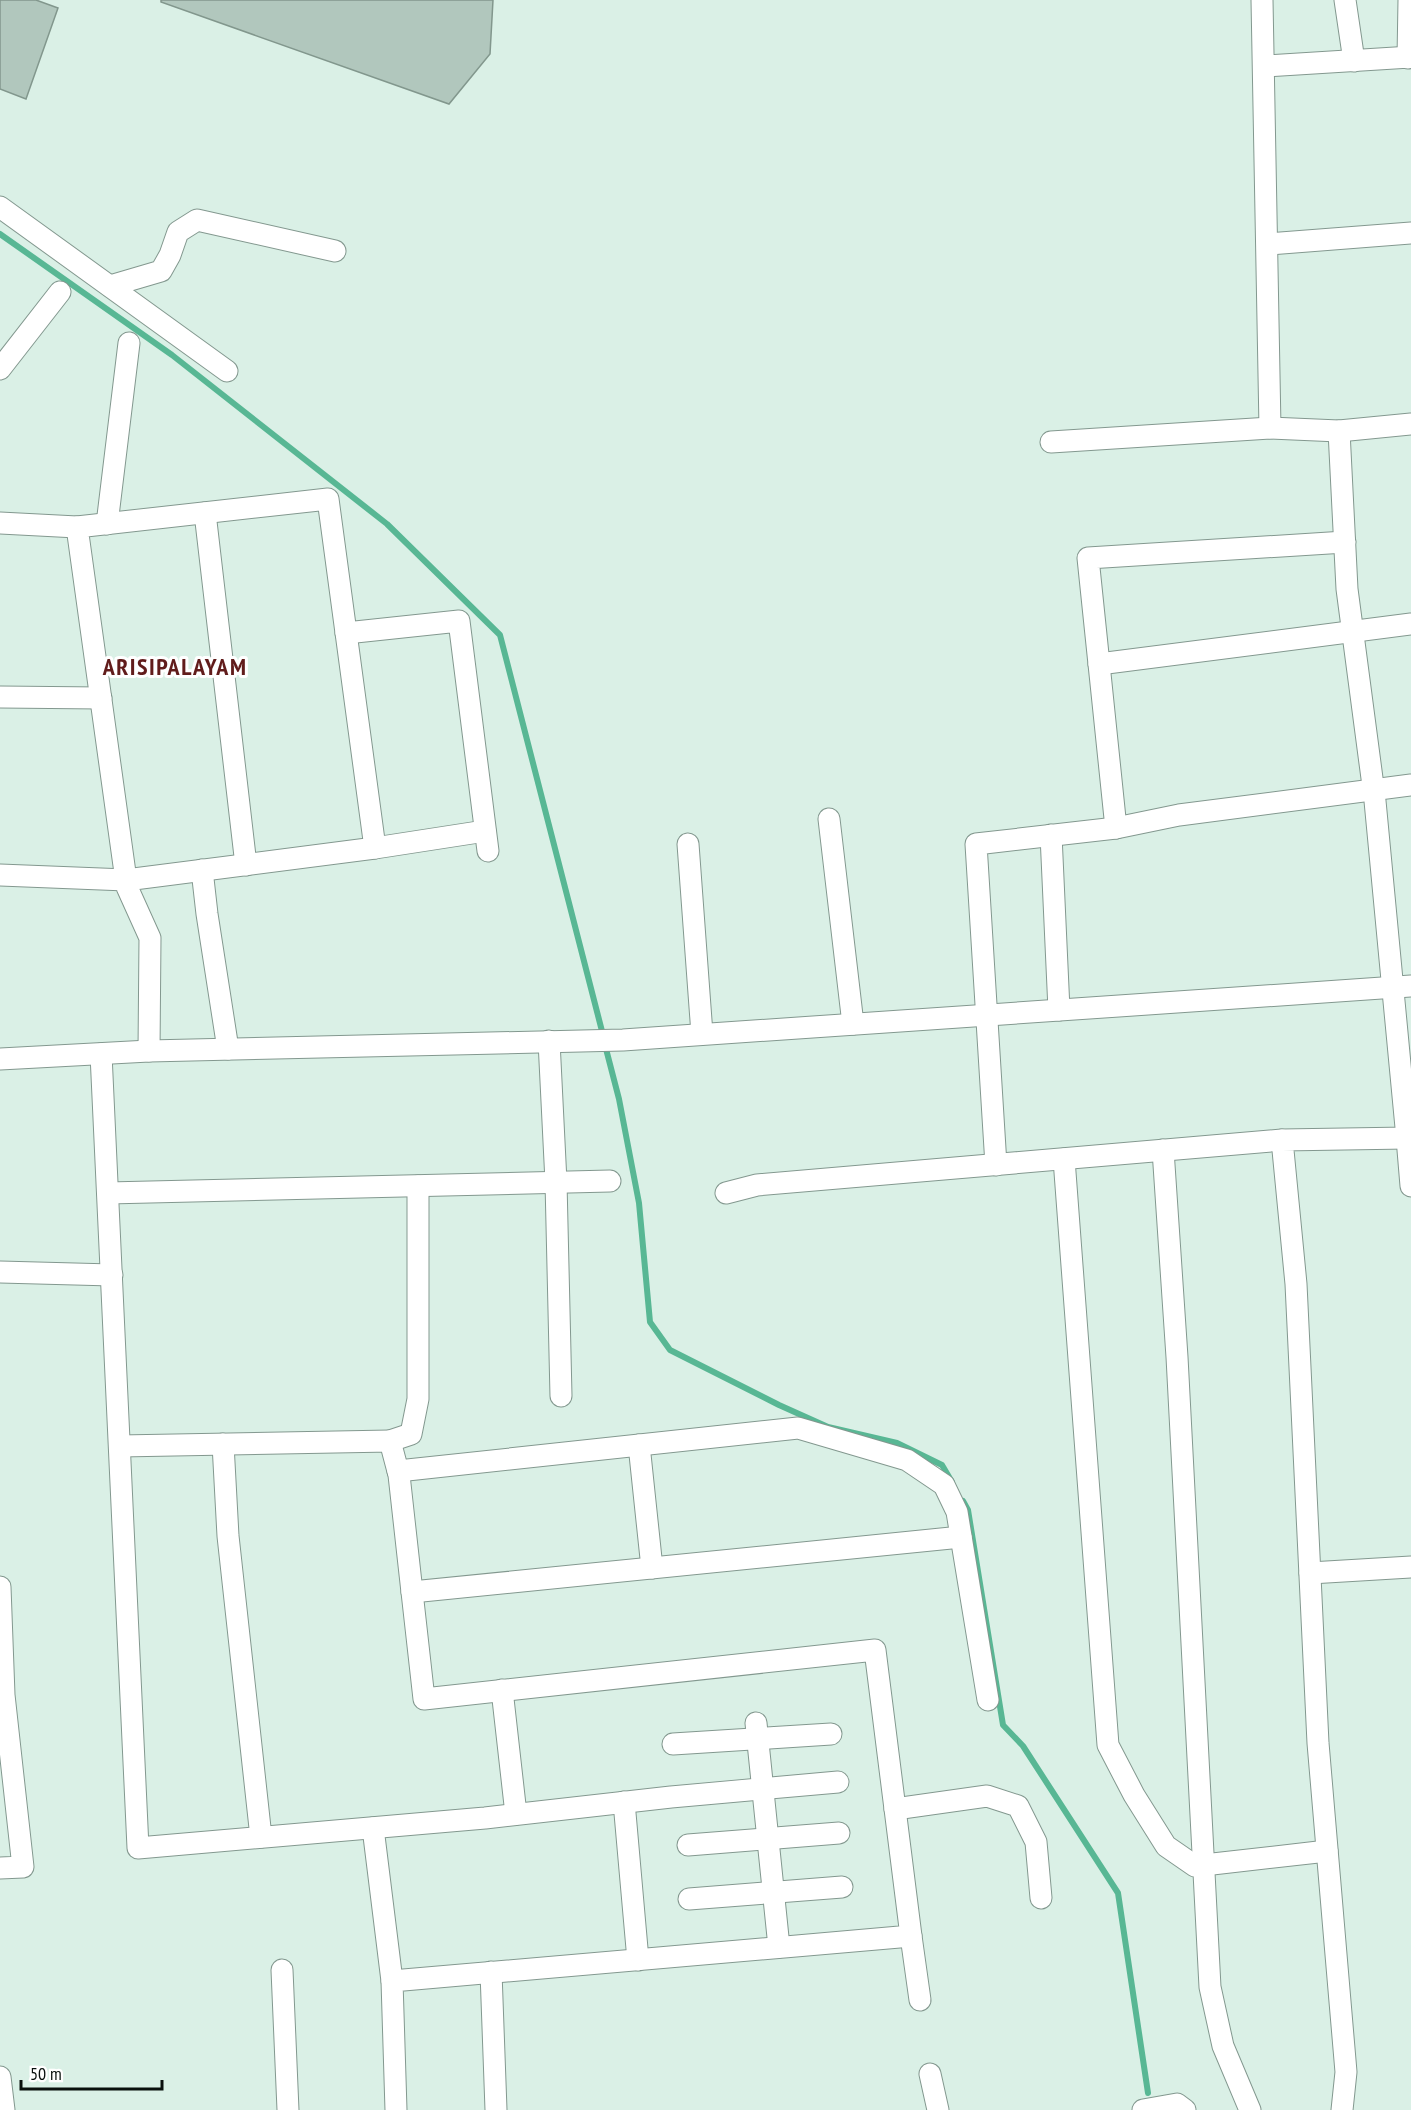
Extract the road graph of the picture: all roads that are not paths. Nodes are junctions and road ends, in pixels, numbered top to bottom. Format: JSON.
{"nodes":[{"id":1,"x":1263,"y":0,"type":"edge"},
{"id":2,"x":1345,"y":0,"type":"edge"},
{"id":3,"x":1408,"y":0,"type":"edge"},
{"id":4,"x":1410,"y":58,"type":"edge"},
{"id":5,"x":1354,"y":61,"type":"junction"},
{"id":6,"x":1265,"y":66,"type":"junction"},
{"id":7,"x":0,"y":207,"type":"edge"},
{"id":8,"x":1411,"y":234,"type":"edge"},
{"id":9,"x":1268,"y":243,"type":"junction"},
{"id":10,"x":334,"y":250,"type":"dead end"},
{"id":11,"x":110,"y":286,"type":"junction"},
{"id":12,"x":60,"y":292,"type":"dead end"},
{"id":13,"x":129,"y":343,"type":"dead end"},
{"id":14,"x":0,"y":369,"type":"edge"},
{"id":15,"x":227,"y":370,"type":"dead end"},
{"id":16,"x":1411,"y":424,"type":"edge"},
{"id":17,"x":1270,"y":428,"type":"junction"},
{"id":18,"x":1339,"y":431,"type":"junction"},
{"id":19,"x":1051,"y":442,"type":"dead end"},
{"id":20,"x":205,"y":513,"type":"junction"},
{"id":21,"x":0,"y":523,"type":"edge"},
{"id":22,"x":107,"y":524,"type":"junction"},
{"id":23,"x":77,"y":527,"type":"junction"},
{"id":24,"x":1345,"y":542,"type":"junction"},
{"id":25,"x":1411,"y":624,"type":"edge"},
{"id":26,"x":1352,"y":631,"type":"junction"},
{"id":27,"x":346,"y":633,"type":"junction"},
{"id":28,"x":1099,"y":664,"type":"junction"},
{"id":29,"x":0,"y":697,"type":"edge"},
{"id":30,"x":101,"y":698,"type":"junction"},
{"id":31,"x":1411,"y":785,"type":"edge"},
{"id":32,"x":1373,"y":789,"type":"junction"},
{"id":33,"x":829,"y":819,"type":"dead end"},
{"id":34,"x":1116,"y":828,"type":"junction"},
{"id":35,"x":1051,"y":835,"type":"junction"},
{"id":36,"x":688,"y":844,"type":"dead end"},
{"id":37,"x":375,"y":848,"type":"junction"},
{"id":38,"x":246,"y":865,"type":"junction"},
{"id":39,"x":202,"y":870,"type":"junction"},
{"id":40,"x":0,"y":875,"type":"edge"},
{"id":41,"x":126,"y":880,"type":"junction"},
{"id":42,"x":1402,"y":986,"type":"edge"},
{"id":43,"x":1059,"y":1010,"type":"junction"},
{"id":44,"x":987,"y":1015,"type":"junction"},
{"id":45,"x":853,"y":1024,"type":"junction"},
{"id":46,"x":702,"y":1034,"type":"junction"},
{"id":47,"x":549,"y":1041,"type":"junction"},
{"id":48,"x":228,"y":1049,"type":"junction"},
{"id":49,"x":149,"y":1051,"type":"junction"},
{"id":50,"x":101,"y":1054,"type":"junction"},
{"id":51,"x":0,"y":1059,"type":"edge"},
{"id":52,"x":1409,"y":1138,"type":"edge"},
{"id":53,"x":1282,"y":1140,"type":"junction"},
{"id":54,"x":1163,"y":1150,"type":"junction"},
{"id":55,"x":1064,"y":1159,"type":"junction"},
{"id":56,"x":996,"y":1164,"type":"junction"},
{"id":57,"x":610,"y":1181,"type":"dead end"},
{"id":58,"x":556,"y":1182,"type":"junction"},
{"id":59,"x":418,"y":1186,"type":"junction"},
{"id":60,"x":1411,"y":1186,"type":"edge"},
{"id":61,"x":108,"y":1193,"type":"junction"},
{"id":62,"x":726,"y":1193,"type":"dead end"},
{"id":63,"x":0,"y":1272,"type":"edge"},
{"id":64,"x":112,"y":1275,"type":"junction"},
{"id":65,"x":561,"y":1396,"type":"dead end"},
{"id":66,"x":390,"y":1441,"type":"junction"},
{"id":67,"x":223,"y":1444,"type":"junction"},
{"id":68,"x":639,"y":1445,"type":"junction"},
{"id":69,"x":120,"y":1446,"type":"junction"},
{"id":70,"x":398,"y":1471,"type":"junction"},
{"id":71,"x":961,"y":1537,"type":"junction"},
{"id":72,"x":1411,"y":1567,"type":"edge"},
{"id":73,"x":652,"y":1568,"type":"junction"},
{"id":74,"x":1310,"y":1573,"type":"junction"},
{"id":75,"x":0,"y":1587,"type":"edge"},
{"id":76,"x":412,"y":1592,"type":"junction"},
{"id":77,"x":502,"y":1690,"type":"junction"},
{"id":78,"x":988,"y":1700,"type":"dead end"},
{"id":79,"x":757,"y":1731,"type":"junction"},
{"id":80,"x":831,"y":1734,"type":"dead end"},
{"id":81,"x":673,"y":1744,"type":"dead end"},
{"id":82,"x":838,"y":1782,"type":"dead end"},
{"id":83,"x":763,"y":1790,"type":"junction"},
{"id":84,"x":624,"y":1802,"type":"junction"},
{"id":85,"x":895,"y":1809,"type":"junction"},
{"id":86,"x":516,"y":1814,"type":"junction"},
{"id":87,"x":373,"y":1828,"type":"junction"},
{"id":88,"x":839,"y":1833,"type":"dead end"},
{"id":89,"x":261,"y":1837,"type":"junction"},
{"id":90,"x":768,"y":1840,"type":"junction"},
{"id":91,"x":688,"y":1845,"type":"dead end"},
{"id":92,"x":1327,"y":1851,"type":"junction"},
{"id":93,"x":1203,"y":1866,"type":"junction"},
{"id":94,"x":0,"y":1868,"type":"edge"},
{"id":95,"x":842,"y":1887,"type":"dead end"},
{"id":96,"x":773,"y":1893,"type":"junction"},
{"id":97,"x":1041,"y":1898,"type":"dead end"},
{"id":98,"x":689,"y":1899,"type":"dead end"},
{"id":99,"x":911,"y":1936,"type":"junction"},
{"id":100,"x":779,"y":1947,"type":"junction"},
{"id":101,"x":638,"y":1960,"type":"junction"},
{"id":102,"x":282,"y":1970,"type":"dead end"},
{"id":103,"x":491,"y":1972,"type":"junction"},
{"id":104,"x":392,"y":1981,"type":"junction"},
{"id":105,"x":920,"y":2000,"type":"dead end"},
{"id":106,"x":930,"y":2074,"type":"dead end"},
{"id":107,"x":0,"y":2077,"type":"edge"},
{"id":108,"x":4,"y":2110,"type":"edge"},
{"id":109,"x":288,"y":2110,"type":"edge"},
{"id":110,"x":396,"y":2110,"type":"edge"},
{"id":111,"x":496,"y":2110,"type":"edge"},
{"id":112,"x":939,"y":2110,"type":"edge"},
{"id":113,"x":1143,"y":2110,"type":"edge"},
{"id":114,"x":1185,"y":2110,"type":"edge"},
{"id":115,"x":1250,"y":2110,"type":"edge"},
{"id":116,"x":1342,"y":2110,"type":"edge"}],
"edges":[{"from":1,"to":6,"type":"street"},
{"from":2,"to":5,"type":"street"},
{"from":3,"to":4,"type":"street"},
{"from":4,"to":5,"type":"street"},
{"from":5,"to":6,"type":"street"},
{"from":6,"to":9,"type":"street"},
{"from":7,"to":11,"type":"street"},
{"from":8,"to":9,"type":"street"},
{"from":9,"to":17,"type":"street"},
{"from":10,"to":11,"type":"street"},
{"from":11,"to":15,"type":"street"},
{"from":12,"to":14,"type":"street"},
{"from":13,"to":22,"type":"street"},
{"from":16,"to":18,"type":"street"},
{"from":17,"to":18,"type":"street"},
{"from":17,"to":19,"type":"street"},
{"from":18,"to":24,"type":"street"},
{"from":20,"to":22,"type":"street"},
{"from":20,"to":27,"type":"street"},
{"from":20,"to":38,"type":"street"},
{"from":21,"to":23,"type":"street"},
{"from":22,"to":23,"type":"street"},
{"from":23,"to":30,"type":"street"},
{"from":24,"to":26,"type":"street"},
{"from":24,"to":28,"type":"street"},
{"from":25,"to":26,"type":"street"},
{"from":26,"to":28,"type":"street"},
{"from":26,"to":32,"type":"street"},
{"from":27,"to":37,"type":"street"},
{"from":27,"to":37,"type":"street"},
{"from":28,"to":34,"type":"street"},
{"from":29,"to":30,"type":"street"},
{"from":30,"to":41,"type":"street"},
{"from":31,"to":32,"type":"street"},
{"from":32,"to":34,"type":"street"},
{"from":32,"to":42,"type":"street"},
{"from":33,"to":45,"type":"street"},
{"from":34,"to":35,"type":"street"},
{"from":35,"to":43,"type":"street"},
{"from":35,"to":44,"type":"street"},
{"from":36,"to":46,"type":"street"},
{"from":37,"to":38,"type":"street"},
{"from":38,"to":39,"type":"street"},
{"from":39,"to":41,"type":"street"},
{"from":39,"to":48,"type":"street"},
{"from":40,"to":41,"type":"street"},
{"from":41,"to":49,"type":"street"},
{"from":42,"to":43,"type":"street"},
{"from":42,"to":52,"type":"street"},
{"from":43,"to":44,"type":"street"},
{"from":44,"to":45,"type":"street"},
{"from":44,"to":56,"type":"street"},
{"from":45,"to":46,"type":"street"},
{"from":46,"to":47,"type":"street"},
{"from":47,"to":48,"type":"street"},
{"from":47,"to":58,"type":"street"},
{"from":48,"to":49,"type":"street"},
{"from":49,"to":50,"type":"street"},
{"from":50,"to":51,"type":"street"},
{"from":50,"to":61,"type":"street"},
{"from":52,"to":53,"type":"street"},
{"from":52,"to":60,"type":"street"},
{"from":53,"to":54,"type":"street"},
{"from":53,"to":74,"type":"street"},
{"from":54,"to":55,"type":"street"},
{"from":54,"to":93,"type":"street"},
{"from":55,"to":56,"type":"street"},
{"from":55,"to":93,"type":"street"},
{"from":56,"to":62,"type":"street"},
{"from":57,"to":58,"type":"street"},
{"from":58,"to":59,"type":"street"},
{"from":58,"to":65,"type":"street"},
{"from":59,"to":61,"type":"street"},
{"from":59,"to":66,"type":"street"},
{"from":61,"to":64,"type":"street"},
{"from":63,"to":64,"type":"street"},
{"from":64,"to":69,"type":"street"},
{"from":66,"to":67,"type":"street"},
{"from":66,"to":70,"type":"street"},
{"from":67,"to":69,"type":"street"},
{"from":67,"to":89,"type":"street"},
{"from":68,"to":70,"type":"street"},
{"from":68,"to":71,"type":"street"},
{"from":68,"to":73,"type":"street"},
{"from":69,"to":89,"type":"street"},
{"from":70,"to":76,"type":"street"},
{"from":71,"to":73,"type":"street"},
{"from":71,"to":78,"type":"street"},
{"from":72,"to":74,"type":"street"},
{"from":73,"to":76,"type":"street"},
{"from":74,"to":92,"type":"street"},
{"from":75,"to":94,"type":"street"},
{"from":76,"to":77,"type":"street"},
{"from":77,"to":85,"type":"street"},
{"from":77,"to":86,"type":"street"},
{"from":79,"to":80,"type":"street"},
{"from":79,"to":81,"type":"street"},
{"from":79,"to":83,"type":"street"},
{"from":82,"to":83,"type":"street"},
{"from":83,"to":84,"type":"street"},
{"from":83,"to":90,"type":"street"},
{"from":84,"to":86,"type":"street"},
{"from":84,"to":101,"type":"street"},
{"from":85,"to":97,"type":"street"},
{"from":85,"to":99,"type":"street"},
{"from":86,"to":87,"type":"street"},
{"from":87,"to":89,"type":"street"},
{"from":87,"to":104,"type":"street"},
{"from":88,"to":90,"type":"street"},
{"from":90,"to":91,"type":"street"},
{"from":90,"to":96,"type":"street"},
{"from":92,"to":93,"type":"street"},
{"from":92,"to":116,"type":"street"},
{"from":93,"to":115,"type":"street"},
{"from":95,"to":96,"type":"street"},
{"from":96,"to":98,"type":"street"},
{"from":96,"to":100,"type":"street"},
{"from":99,"to":100,"type":"street"},
{"from":99,"to":105,"type":"street"},
{"from":100,"to":101,"type":"street"},
{"from":101,"to":103,"type":"street"},
{"from":102,"to":109,"type":"street"},
{"from":103,"to":104,"type":"street"},
{"from":103,"to":111,"type":"street"},
{"from":104,"to":110,"type":"street"},
{"from":106,"to":112,"type":"street"},
{"from":107,"to":108,"type":"street"},
{"from":113,"to":114,"type":"street"}]}
